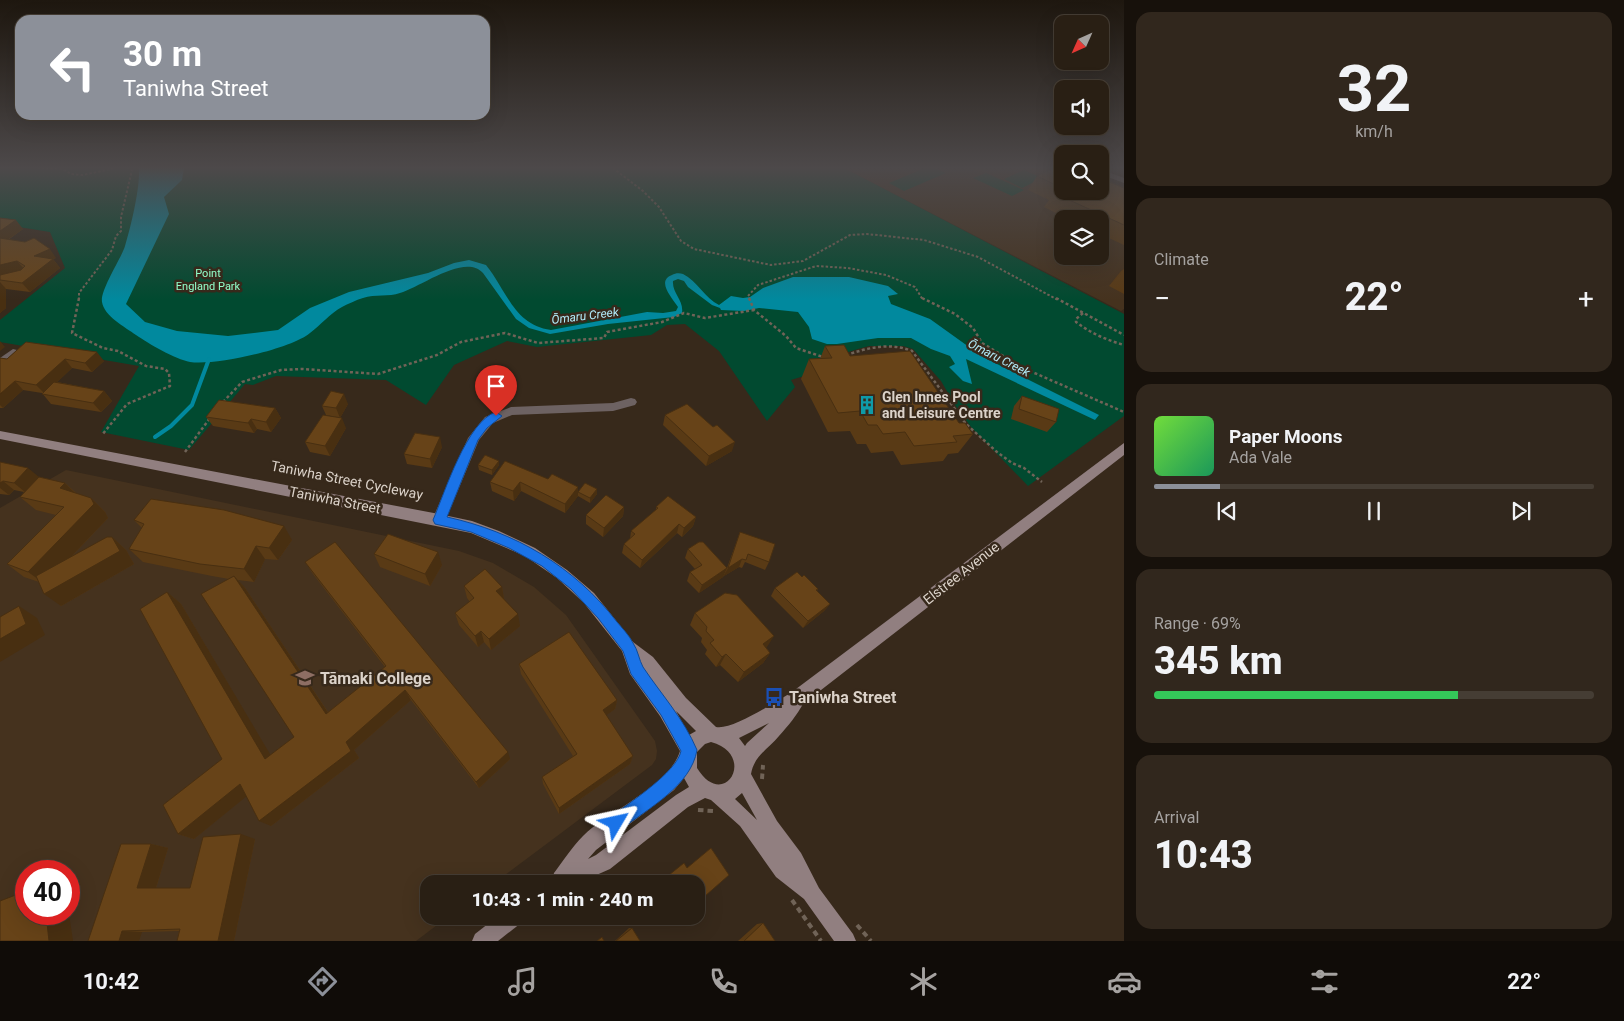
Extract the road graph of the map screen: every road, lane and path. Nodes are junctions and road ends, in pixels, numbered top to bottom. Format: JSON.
{"nodes":[{"id":1,"x":122,"y":212,"type":"edge"},
{"id":2,"x":661,"y":212,"type":"edge"},
{"id":3,"x":754,"y":310,"type":"junction"},
{"id":4,"x":1083,"y":313,"type":"junction"},
{"id":5,"x":1124,"y":335,"type":"edge"},
{"id":6,"x":1124,"y":345,"type":"edge"},
{"id":7,"x":13,"y":352,"type":"edge"},
{"id":8,"x":840,"y":356,"type":"edge"},
{"id":9,"x":824,"y":357,"type":"edge"},
{"id":10,"x":0,"y":364,"type":"edge"},
{"id":11,"x":631,"y":402,"type":"dead end"},
{"id":12,"x":219,"y":407,"type":"edge"},
{"id":13,"x":1124,"y":412,"type":"edge"},
{"id":14,"x":214,"y":413,"type":"edge"},
{"id":15,"x":0,"y":435,"type":"edge"},
{"id":16,"x":102,"y":435,"type":"dead end"},
{"id":17,"x":1124,"y":448,"type":"edge"},
{"id":18,"x":185,"y":452,"type":"dead end"},
{"id":19,"x":1042,"y":482,"type":"dead end"},
{"id":20,"x":439,"y":520,"type":"junction"},
{"id":21,"x":628,"y":647,"type":"junction"},
{"id":22,"x":798,"y":698,"type":"junction"},
{"id":23,"x":717,"y":735,"type":"junction"},
{"id":24,"x":688,"y":755,"type":"junction"},
{"id":25,"x":764,"y":758,"type":"dead end"},
{"id":26,"x":744,"y":770,"type":"junction"},
{"id":27,"x":763,"y":781,"type":"dead end"},
{"id":28,"x":710,"y":792,"type":"junction"},
{"id":29,"x":690,"y":812,"type":"dead end"},
{"id":30,"x":722,"y":816,"type":"dead end"},
{"id":31,"x":564,"y":875,"type":"edge"},
{"id":32,"x":574,"y":875,"type":"edge"},
{"id":33,"x":788,"y":895,"type":"dead end"},
{"id":34,"x":812,"y":895,"type":"junction"},
{"id":35,"x":852,"y":918,"type":"dead end"},
{"id":36,"x":502,"y":925,"type":"edge"},
{"id":37,"x":482,"y":941,"type":"edge"},
{"id":38,"x":821,"y":941,"type":"edge"},
{"id":39,"x":846,"y":941,"type":"edge"},
{"id":40,"x":871,"y":941,"type":"edge"}],
"edges":[{"from":1,"to":16,"type":"path"},
{"from":2,"to":4,"type":"path"},
{"from":3,"to":9,"type":"path"},
{"from":3,"to":12,"type":"path"},
{"from":3,"to":13,"type":"path"},
{"from":4,"to":5,"type":"path"},
{"from":4,"to":6,"type":"path"},
{"from":7,"to":10,"type":"street"},
{"from":8,"to":19,"type":"path"},
{"from":11,"to":20,"type":"street"},
{"from":14,"to":18,"type":"path"},
{"from":15,"to":20,"type":"main road","name":"Taniwha Street"},
{"from":17,"to":22,"type":"main road","name":"Elstree Avenue"},
{"from":20,"to":21,"type":"main road","name":"Taniwha Street"},
{"from":21,"to":23,"type":"main road","name":"Taniwha Street"},
{"from":21,"to":24,"type":"main road","name":"Taniwha Street"},
{"from":22,"to":23,"type":"main road","name":"Elstree Avenue"},
{"from":22,"to":26,"type":"main road","name":"Elstree Avenue"},
{"from":23,"to":24,"type":"main road"},
{"from":23,"to":26,"type":"main road"},
{"from":24,"to":28,"type":"main road"},
{"from":24,"to":31,"type":"main road"},
{"from":25,"to":27,"type":"path"},
{"from":26,"to":28,"type":"main road"},
{"from":26,"to":34,"type":"main road"},
{"from":28,"to":32,"type":"main road"},
{"from":28,"to":34,"type":"main road"},
{"from":29,"to":30,"type":"path"},
{"from":33,"to":38,"type":"path"},
{"from":34,"to":39,"type":"main road"},
{"from":35,"to":40,"type":"path"},
{"from":36,"to":37,"type":"main road"}]}
